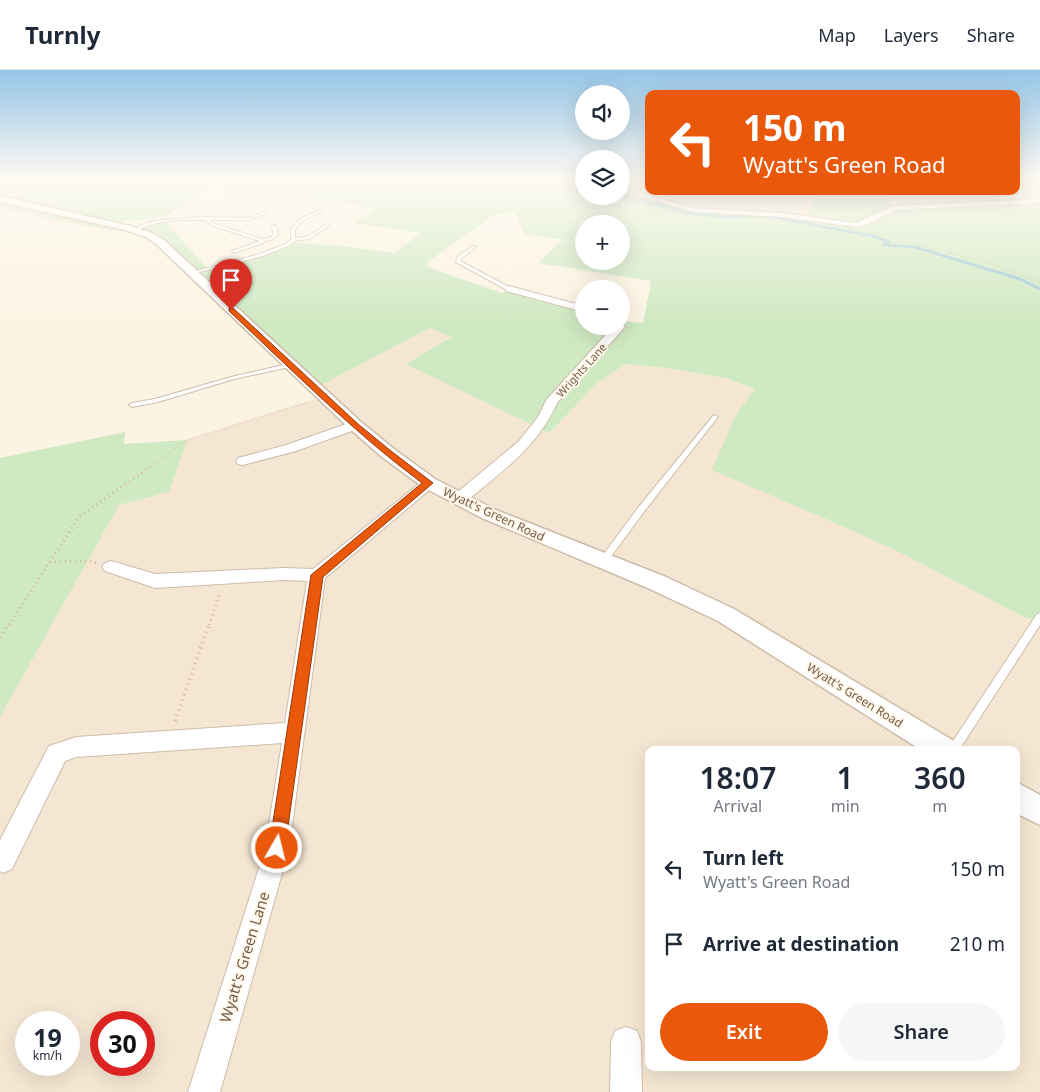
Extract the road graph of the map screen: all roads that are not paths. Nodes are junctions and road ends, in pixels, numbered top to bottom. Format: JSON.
{"nodes":[{"id":1,"x":124,"y":228,"type":"edge"},
{"id":2,"x":137,"y":228,"type":"edge"},
{"id":3,"x":223,"y":228,"type":"edge"},
{"id":4,"x":274,"y":228,"type":"edge"},
{"id":5,"x":293,"y":228,"type":"edge"},
{"id":6,"x":324,"y":228,"type":"edge"},
{"id":7,"x":134,"y":230,"type":"junction"},
{"id":8,"x":262,"y":240,"type":"junction"},
{"id":9,"x":293,"y":240,"type":"junction"},
{"id":10,"x":474,"y":247,"type":"dead end"},
{"id":11,"x":234,"y":252,"type":"dead end"},
{"id":12,"x":191,"y":273,"type":"junction"},
{"id":13,"x":509,"y":289,"type":"joint"},
{"id":14,"x":575,"y":307,"type":"edge"},
{"id":15,"x":612,"y":335,"type":"edge"},
{"id":16,"x":292,"y":365,"type":"junction"},
{"id":17,"x":132,"y":405,"type":"dead end"},
{"id":18,"x":715,"y":417,"type":"dead end"},
{"id":19,"x":355,"y":425,"type":"junction"},
{"id":20,"x":243,"y":461,"type":"dead end"},
{"id":21,"x":429,"y":483,"type":"junction"},
{"id":22,"x":459,"y":499,"type":"junction"},
{"id":23,"x":604,"y":560,"type":"junction"},
{"id":24,"x":111,"y":567,"type":"road end"},
{"id":25,"x":317,"y":575,"type":"junction"},
{"id":26,"x":1040,"y":617,"type":"edge"},
{"id":27,"x":294,"y":732,"type":"junction"},
{"id":28,"x":938,"y":746,"type":"edge"},
{"id":29,"x":956,"y":746,"type":"edge"},
{"id":30,"x":1020,"y":799,"type":"edge"},
{"id":31,"x":1040,"y":812,"type":"edge"},
{"id":32,"x":3,"y":860,"type":"dead end"},
{"id":33,"x":626,"y":1042,"type":"dead end"},
{"id":34,"x":204,"y":1092,"type":"edge"},
{"id":35,"x":626,"y":1092,"type":"edge"}],
"edges":[{"from":1,"to":7,"type":"street","name":"Wyatt's Green Road"},
{"from":2,"to":7,"type":"lane"},
{"from":3,"to":8,"type":"lane"},
{"from":4,"to":8,"type":"lane"},
{"from":5,"to":9,"type":"lane"},
{"from":6,"to":9,"type":"lane"},
{"from":7,"to":12,"type":"street","name":"Wyatt's Green Road"},
{"from":8,"to":11,"type":"lane"},
{"from":9,"to":12,"type":"lane"},
{"from":10,"to":13,"type":"lane"},
{"from":12,"to":16,"type":"street","name":"Wyatt's Green Road"},
{"from":13,"to":14,"type":"street"},
{"from":15,"to":22,"type":"street","name":"Wrights Lane"},
{"from":16,"to":17,"type":"lane"},
{"from":16,"to":19,"type":"street","name":"Wyatt's Green Road"},
{"from":18,"to":23,"type":"lane"},
{"from":19,"to":20,"type":"street"},
{"from":19,"to":21,"type":"street","name":"Wyatt's Green Road"},
{"from":21,"to":22,"type":"street","name":"Wyatt's Green Road"},
{"from":21,"to":25,"type":"street"},
{"from":22,"to":23,"type":"street","name":"Wyatt's Green Road"},
{"from":23,"to":28,"type":"street","name":"Wyatt's Green Road"},
{"from":24,"to":25,"type":"street"},
{"from":25,"to":27,"type":"street","name":"Wyatt's Green Lane"},
{"from":26,"to":29,"type":"lane"},
{"from":27,"to":32,"type":"street"},
{"from":27,"to":34,"type":"street","name":"Wyatt's Green Lane"},
{"from":30,"to":31,"type":"street"},
{"from":33,"to":35,"type":"street"}]}
